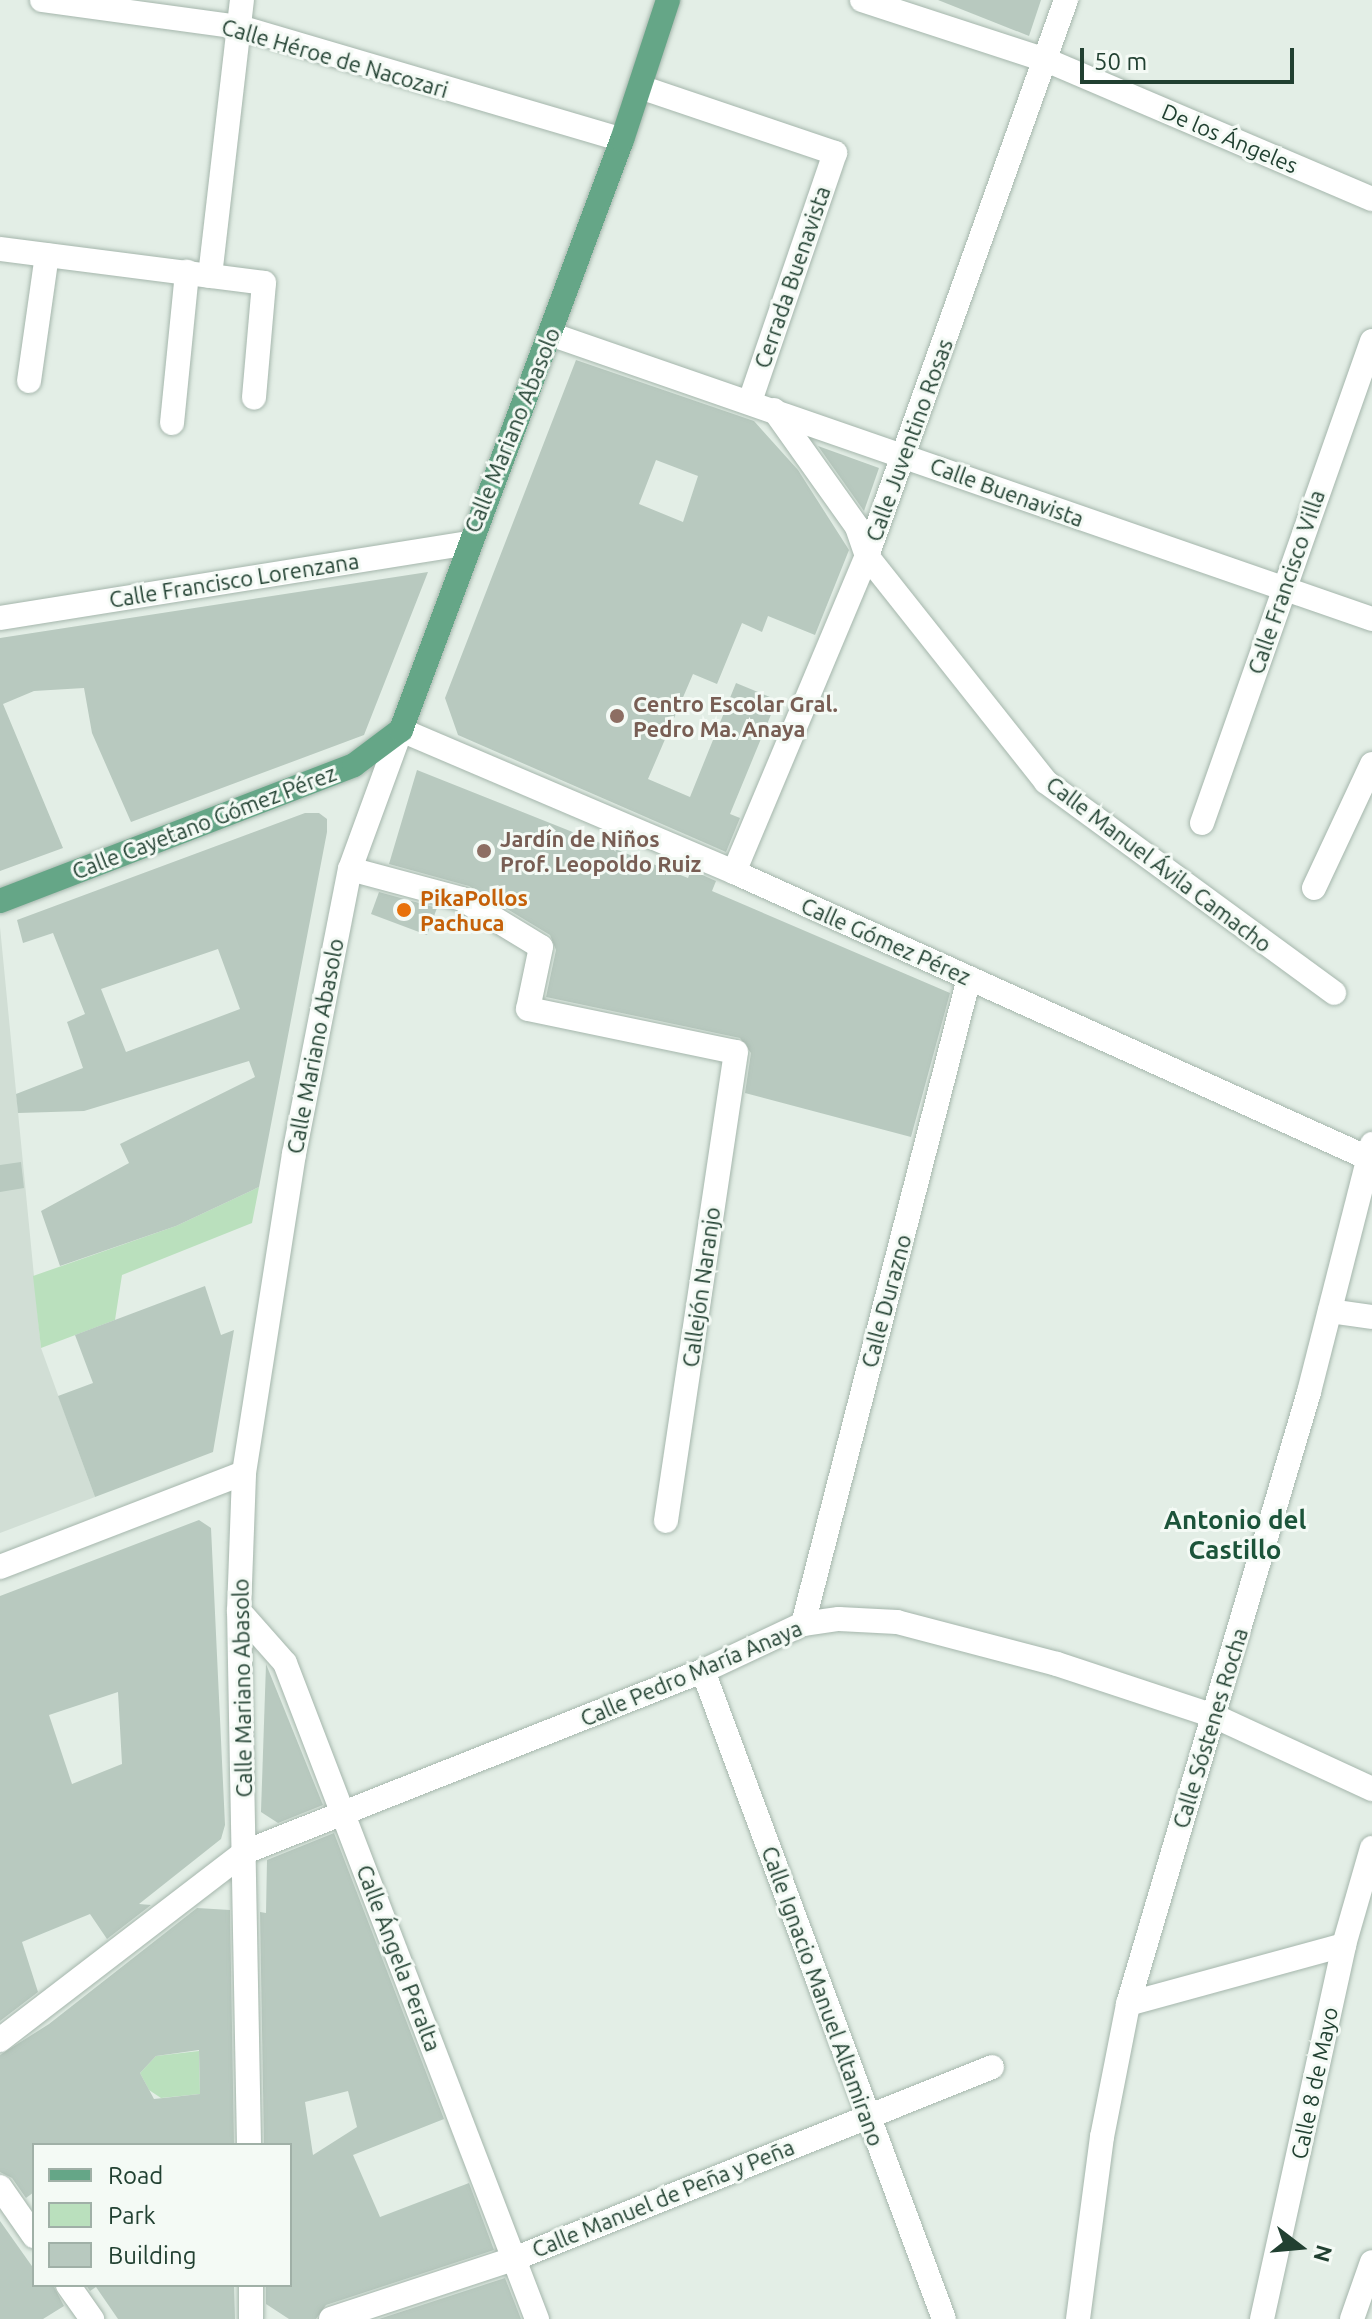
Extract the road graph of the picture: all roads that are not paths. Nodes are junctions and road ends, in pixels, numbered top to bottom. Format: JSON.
{"nodes":[{"id":1,"x":42,"y":0,"type":"edge"},
{"id":2,"x":242,"y":0,"type":"edge"},
{"id":3,"x":668,"y":0,"type":"edge"},
{"id":4,"x":862,"y":0,"type":"edge"},
{"id":5,"x":1066,"y":0,"type":"edge"},
{"id":6,"x":239,"y":27,"type":"junction"},
{"id":7,"x":1046,"y":60,"type":"junction"},
{"id":8,"x":640,"y":87,"type":"junction"},
{"id":9,"x":622,"y":140,"type":"junction"},
{"id":10,"x":1372,"y":199,"type":"edge"},
{"id":11,"x":0,"y":249,"type":"edge"},
{"id":12,"x":47,"y":255,"type":"junction"},
{"id":13,"x":199,"y":274,"type":"junction"},
{"id":14,"x":550,"y":334,"type":"junction"},
{"id":15,"x":1372,"y":341,"type":"edge"},
{"id":16,"x":29,"y":381,"type":"dead end"},
{"id":17,"x":254,"y":398,"type":"dead end"},
{"id":18,"x":750,"y":401,"type":"junction"},
{"id":19,"x":774,"y":410,"type":"junction"},
{"id":20,"x":172,"y":423,"type":"dead end"},
{"id":21,"x":904,"y":454,"type":"junction"},
{"id":22,"x":467,"y":543,"type":"junction"},
{"id":23,"x":867,"y":556,"type":"junction"},
{"id":24,"x":1282,"y":591,"type":"junction"},
{"id":25,"x":0,"y":618,"type":"edge"},
{"id":26,"x":1372,"y":619,"type":"edge"},
{"id":27,"x":401,"y":730,"type":"junction"},
{"id":28,"x":1372,"y":764,"type":"edge"},
{"id":29,"x":1202,"y":823,"type":"dead end"},
{"id":30,"x":350,"y":869,"type":"junction"},
{"id":31,"x":734,"y":872,"type":"junction"},
{"id":32,"x":1314,"y":888,"type":"dead end"},
{"id":33,"x":0,"y":901,"type":"edge"},
{"id":34,"x":969,"y":978,"type":"junction"},
{"id":35,"x":1334,"y":993,"type":"dead end"},
{"id":36,"x":1370,"y":1151,"type":"edge"},
{"id":37,"x":1330,"y":1311,"type":"junction"},
{"id":38,"x":1372,"y":1317,"type":"edge"},
{"id":39,"x":244,"y":1473,"type":"junction"},
{"id":40,"x":666,"y":1521,"type":"dead end"},
{"id":41,"x":0,"y":1567,"type":"edge"},
{"id":42,"x":239,"y":1611,"type":"junction"},
{"id":43,"x":803,"y":1624,"type":"junction"},
{"id":44,"x":703,"y":1671,"type":"junction"},
{"id":45,"x":1214,"y":1716,"type":"junction"},
{"id":46,"x":1372,"y":1789,"type":"edge"},
{"id":47,"x":343,"y":1811,"type":"junction"},
{"id":48,"x":1372,"y":1848,"type":"edge"},
{"id":49,"x":245,"y":1852,"type":"junction"},
{"id":50,"x":1344,"y":1945,"type":"junction"},
{"id":51,"x":1128,"y":2004,"type":"junction"},
{"id":52,"x":0,"y":2040,"type":"edge"},
{"id":53,"x":992,"y":2067,"type":"dead end"},
{"id":54,"x":866,"y":2115,"type":"junction"},
{"id":55,"x":249,"y":2143,"type":"edge"},
{"id":56,"x":0,"y":2187,"type":"edge"},
{"id":57,"x":32,"y":2233,"type":"edge"},
{"id":58,"x":514,"y":2259,"type":"junction"},
{"id":59,"x":1372,"y":2262,"type":"edge"},
{"id":60,"x":69,"y":2287,"type":"edge"},
{"id":61,"x":251,"y":2287,"type":"edge"},
{"id":62,"x":92,"y":2319,"type":"edge"},
{"id":63,"x":251,"y":2319,"type":"edge"},
{"id":64,"x":331,"y":2319,"type":"edge"},
{"id":65,"x":537,"y":2319,"type":"edge"},
{"id":66,"x":944,"y":2319,"type":"edge"},
{"id":67,"x":1078,"y":2319,"type":"edge"},
{"id":68,"x":1262,"y":2319,"type":"edge"},
{"id":69,"x":1352,"y":2319,"type":"edge"}],
"edges":[{"from":1,"to":6,"type":"street","name":"Calle Héroe de Nacozari"},
{"from":2,"to":6,"type":"street"},
{"from":3,"to":8,"type":"main road","name":"Calle Mariano Abasolo"},
{"from":4,"to":7,"type":"street","name":"De los Ángeles"},
{"from":5,"to":7,"type":"street","name":"Calle Juventino Rosas"},
{"from":6,"to":9,"type":"street","name":"Calle Héroe de Nacozari"},
{"from":6,"to":13,"type":"street"},
{"from":7,"to":10,"type":"street","name":"De los Ángeles"},
{"from":7,"to":21,"type":"street","name":"Calle Juventino Rosas"},
{"from":8,"to":9,"type":"main road","name":"Calle Mariano Abasolo"},
{"from":8,"to":18,"type":"street","name":"Cerrada Buenavista"},
{"from":9,"to":14,"type":"main road","name":"Calle Mariano Abasolo"},
{"from":11,"to":12,"type":"street"},
{"from":12,"to":13,"type":"street"},
{"from":12,"to":16,"type":"street"},
{"from":13,"to":17,"type":"street"},
{"from":13,"to":20,"type":"street"},
{"from":14,"to":18,"type":"street","name":"Calle Buenavista"},
{"from":14,"to":22,"type":"main road","name":"Calle Mariano Abasolo"},
{"from":15,"to":24,"type":"street","name":"Calle Francisco Villa"},
{"from":18,"to":19,"type":"street","name":"Calle Buenavista"},
{"from":19,"to":21,"type":"street","name":"Calle Buenavista"},
{"from":19,"to":23,"type":"street","name":"Calle Manuel Ávila Camacho"},
{"from":21,"to":23,"type":"street","name":"Calle Juventino Rosas"},
{"from":21,"to":24,"type":"street","name":"Calle Buenavista"},
{"from":22,"to":25,"type":"street","name":"Calle Francisco Lorenzana"},
{"from":22,"to":27,"type":"main road","name":"Calle Mariano Abasolo"},
{"from":23,"to":31,"type":"street","name":"Calle Juventino Rosas"},
{"from":23,"to":35,"type":"street","name":"Calle Manuel Ávila Camacho"},
{"from":24,"to":26,"type":"street","name":"Calle Buenavista"},
{"from":24,"to":29,"type":"street","name":"Calle Francisco Villa"},
{"from":27,"to":30,"type":"street","name":"Calle Mariano Abasolo"},
{"from":27,"to":31,"type":"street","name":"Calle Gómez Pérez"},
{"from":27,"to":33,"type":"main road","name":"Calle Cayetano Gómez Pérez"},
{"from":28,"to":32,"type":"street"},
{"from":30,"to":39,"type":"street","name":"Calle Mariano Abasolo"},
{"from":30,"to":40,"type":"street","name":"Callejón Naranjo"},
{"from":31,"to":34,"type":"street","name":"Calle Gómez Pérez"},
{"from":34,"to":36,"type":"street","name":"Calle Gómez Pérez"},
{"from":34,"to":43,"type":"street","name":"Calle Durazno"},
{"from":36,"to":37,"type":"street","name":"Calle Sóstenes Rocha"},
{"from":37,"to":38,"type":"street"},
{"from":37,"to":45,"type":"street","name":"Calle Sóstenes Rocha"},
{"from":39,"to":41,"type":"street"},
{"from":39,"to":42,"type":"street","name":"Calle Mariano Abasolo"},
{"from":42,"to":47,"type":"street","name":"Calle Ángela Peralta"},
{"from":42,"to":49,"type":"street","name":"Calle Mariano Abasolo"},
{"from":43,"to":44,"type":"street","name":"Calle Pedro María Anaya"},
{"from":43,"to":45,"type":"street","name":"Calle Pedro María Anaya"},
{"from":44,"to":47,"type":"street","name":"Calle Pedro María Anaya"},
{"from":44,"to":54,"type":"street","name":"Calle Ignacio Manuel Altamirano"},
{"from":45,"to":46,"type":"street","name":"Calle Pedro María Anaya"},
{"from":45,"to":51,"type":"street","name":"Calle Sóstenes Rocha"},
{"from":47,"to":49,"type":"street","name":"Calle Pedro María Anaya"},
{"from":47,"to":58,"type":"street","name":"Calle Ángela Peralta"},
{"from":48,"to":50,"type":"street","name":"Calle 8 de Mayo"},
{"from":49,"to":52,"type":"street","name":"Calle Pedro María Anaya"},
{"from":49,"to":55,"type":"street","name":"Calle Mariano Abasolo"},
{"from":50,"to":51,"type":"street"},
{"from":50,"to":68,"type":"street","name":"Calle 8 de Mayo"},
{"from":51,"to":67,"type":"street","name":"Calle Sóstenes Rocha"},
{"from":53,"to":54,"type":"street","name":"Calle Manuel de Peña y Peña"},
{"from":54,"to":58,"type":"street","name":"Calle Manuel de Peña y Peña"},
{"from":54,"to":66,"type":"street","name":"Calle Ignacio Manuel Altamirano"},
{"from":56,"to":57,"type":"street"},
{"from":58,"to":64,"type":"street","name":"Calle Manuel de Peña y Peña"},
{"from":58,"to":65,"type":"street","name":"Calle Ángela Peralta"},
{"from":59,"to":69,"type":"street"},
{"from":60,"to":62,"type":"street"},
{"from":61,"to":63,"type":"street"}]}
